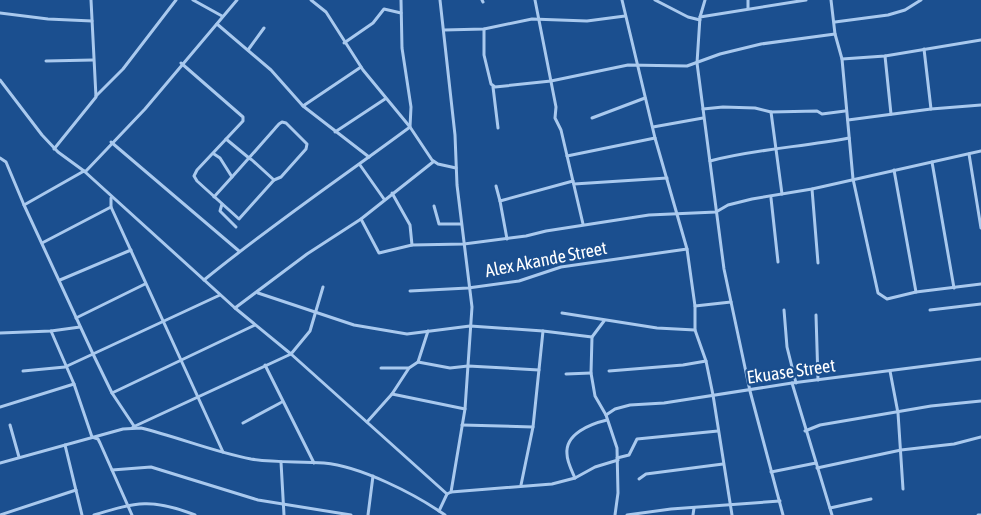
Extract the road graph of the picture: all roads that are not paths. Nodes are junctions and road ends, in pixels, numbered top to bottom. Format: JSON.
{"nodes":[{"id":1,"x":91,"y":0,"type":"edge"},
{"id":2,"x":176,"y":0,"type":"edge"},
{"id":3,"x":193,"y":0,"type":"edge"},
{"id":4,"x":236,"y":0,"type":"edge"},
{"id":5,"x":311,"y":0,"type":"edge"},
{"id":6,"x":401,"y":0,"type":"edge"},
{"id":7,"x":440,"y":0,"type":"edge"},
{"id":8,"x":535,"y":0,"type":"edge"},
{"id":9,"x":622,"y":0,"type":"edge"},
{"id":10,"x":655,"y":0,"type":"edge"},
{"id":11,"x":706,"y":0,"type":"edge"},
{"id":12,"x":748,"y":0,"type":"edge"},
{"id":13,"x":806,"y":0,"type":"edge"},
{"id":14,"x":831,"y":0,"type":"edge"},
{"id":15,"x":920,"y":0,"type":"edge"},
{"id":16,"x":791,"y":1,"type":"edge"},
{"id":17,"x":748,"y":8,"type":"junction"},
{"id":18,"x":0,"y":13,"type":"edge"},
{"id":19,"x":401,"y":13,"type":"junction"},
{"id":20,"x":222,"y":16,"type":"junction"},
{"id":21,"x":625,"y":16,"type":"junction"},
{"id":22,"x":538,"y":18,"type":"junction"},
{"id":23,"x":700,"y":19,"type":"junction"},
{"id":24,"x":92,"y":21,"type":"junction"},
{"id":25,"x":835,"y":22,"type":"junction"},
{"id":26,"x":217,"y":24,"type":"junction"},
{"id":27,"x":264,"y":28,"type":"dead end"},
{"id":28,"x":484,"y":29,"type":"junction"},
{"id":29,"x":444,"y":30,"type":"junction"},
{"id":30,"x":835,"y":34,"type":"junction"},
{"id":31,"x":981,"y":40,"type":"edge"},
{"id":32,"x":344,"y":43,"type":"junction"},
{"id":33,"x":924,"y":49,"type":"junction"},
{"id":34,"x":248,"y":50,"type":"junction"},
{"id":35,"x":885,"y":56,"type":"junction"},
{"id":36,"x":93,"y":60,"type":"junction"},
{"id":37,"x":842,"y":60,"type":"junction"},
{"id":38,"x":46,"y":61,"type":"dead end"},
{"id":39,"x":182,"y":63,"type":"junction"},
{"id":40,"x":697,"y":63,"type":"junction"},
{"id":41,"x":637,"y":64,"type":"junction"},
{"id":42,"x":361,"y":68,"type":"junction"},
{"id":43,"x":0,"y":80,"type":"edge"},
{"id":44,"x":551,"y":81,"type":"junction"},
{"id":45,"x":493,"y":87,"type":"junction"},
{"id":46,"x":96,"y":97,"type":"junction"},
{"id":47,"x":645,"y":98,"type":"junction"},
{"id":48,"x":385,"y":99,"type":"junction"},
{"id":49,"x":981,"y":105,"type":"edge"},
{"id":50,"x":303,"y":106,"type":"junction"},
{"id":51,"x":703,"y":109,"type":"junction"},
{"id":52,"x":931,"y":109,"type":"junction"},
{"id":53,"x":846,"y":111,"type":"junction"},
{"id":54,"x":772,"y":112,"type":"junction"},
{"id":55,"x":891,"y":114,"type":"junction"},
{"id":56,"x":592,"y":118,"type":"dead end"},
{"id":57,"x":703,"y":118,"type":"junction"},
{"id":58,"x":848,"y":120,"type":"junction"},
{"id":59,"x":653,"y":127,"type":"junction"},
{"id":60,"x":410,"y":128,"type":"junction"},
{"id":61,"x":498,"y":128,"type":"dead end"},
{"id":62,"x":334,"y":132,"type":"junction"},
{"id":63,"x":655,"y":138,"type":"junction"},
{"id":64,"x":848,"y":138,"type":"junction"},
{"id":65,"x":226,"y":139,"type":"junction"},
{"id":66,"x":111,"y":142,"type":"junction"},
{"id":67,"x":54,"y":149,"type":"junction"},
{"id":68,"x":776,"y":150,"type":"junction"},
{"id":69,"x":981,"y":150,"type":"edge"},
{"id":70,"x":214,"y":154,"type":"junction"},
{"id":71,"x":969,"y":154,"type":"junction"},
{"id":72,"x":567,"y":156,"type":"junction"},
{"id":73,"x":0,"y":158,"type":"edge"},
{"id":74,"x":249,"y":158,"type":"junction"},
{"id":75,"x":369,"y":158,"type":"junction"},
{"id":76,"x":710,"y":161,"type":"junction"},
{"id":77,"x":433,"y":162,"type":"junction"},
{"id":78,"x":932,"y":162,"type":"junction"},
{"id":79,"x":360,"y":165,"type":"junction"},
{"id":80,"x":456,"y":168,"type":"junction"},
{"id":81,"x":894,"y":170,"type":"junction"},
{"id":82,"x":84,"y":171,"type":"junction"},
{"id":83,"x":232,"y":177,"type":"junction"},
{"id":84,"x":667,"y":178,"type":"junction"},
{"id":85,"x":274,"y":180,"type":"junction"},
{"id":86,"x":853,"y":180,"type":"junction"},
{"id":87,"x":573,"y":183,"type":"junction"},
{"id":88,"x":496,"y":186,"type":"dead end"},
{"id":89,"x":812,"y":189,"type":"junction"},
{"id":90,"x":392,"y":193,"type":"junction"},
{"id":91,"x":782,"y":194,"type":"junction"},
{"id":92,"x":110,"y":197,"type":"junction"},
{"id":93,"x":214,"y":197,"type":"junction"},
{"id":94,"x":771,"y":198,"type":"junction"},
{"id":95,"x":384,"y":199,"type":"junction"},
{"id":96,"x":500,"y":200,"type":"junction"},
{"id":97,"x":222,"y":204,"type":"junction"},
{"id":98,"x":24,"y":205,"type":"junction"},
{"id":99,"x":112,"y":206,"type":"junction"},
{"id":100,"x":434,"y":206,"type":"dead end"},
{"id":101,"x":716,"y":212,"type":"junction"},
{"id":102,"x":676,"y":214,"type":"junction"},
{"id":103,"x":361,"y":219,"type":"junction"},
{"id":104,"x":462,"y":224,"type":"junction"},
{"id":105,"x":583,"y":224,"type":"junction"},
{"id":106,"x":236,"y":226,"type":"dead end"},
{"id":107,"x":981,"y":228,"type":"edge"},
{"id":108,"x":507,"y":239,"type":"junction"},
{"id":109,"x":42,"y":243,"type":"junction"},
{"id":110,"x":464,"y":244,"type":"junction"},
{"id":111,"x":412,"y":245,"type":"junction"},
{"id":112,"x":131,"y":250,"type":"junction"},
{"id":113,"x":687,"y":250,"type":"junction"},
{"id":114,"x":239,"y":251,"type":"junction"},
{"id":115,"x":778,"y":262,"type":"dead end"},
{"id":116,"x":818,"y":263,"type":"dead end"},
{"id":117,"x":60,"y":280,"type":"junction"},
{"id":118,"x":204,"y":280,"type":"junction"},
{"id":119,"x":145,"y":284,"type":"junction"},
{"id":120,"x":981,"y":284,"type":"edge"},
{"id":121,"x":323,"y":286,"type":"dead end"},
{"id":122,"x":468,"y":288,"type":"junction"},
{"id":123,"x":954,"y":288,"type":"junction"},
{"id":124,"x":410,"y":291,"type":"dead end"},
{"id":125,"x":916,"y":292,"type":"junction"},
{"id":126,"x":258,"y":293,"type":"junction"},
{"id":127,"x":220,"y":295,"type":"junction"},
{"id":128,"x":731,"y":302,"type":"junction"},
{"id":129,"x":981,"y":304,"type":"edge"},
{"id":130,"x":695,"y":306,"type":"junction"},
{"id":131,"x":234,"y":308,"type":"junction"},
{"id":132,"x":784,"y":310,"type":"dead end"},
{"id":133,"x":930,"y":310,"type":"dead end"},
{"id":134,"x":315,"y":312,"type":"junction"},
{"id":135,"x":562,"y":313,"type":"dead end"},
{"id":136,"x":816,"y":315,"type":"dead end"},
{"id":137,"x":76,"y":318,"type":"junction"},
{"id":138,"x":604,"y":321,"type":"junction"},
{"id":139,"x":163,"y":323,"type":"junction"},
{"id":140,"x":255,"y":325,"type":"junction"},
{"id":141,"x":470,"y":326,"type":"junction"},
{"id":142,"x":80,"y":327,"type":"junction"},
{"id":143,"x":428,"y":330,"type":"junction"},
{"id":144,"x":696,"y":330,"type":"junction"},
{"id":145,"x":543,"y":331,"type":"junction"},
{"id":146,"x":51,"y":332,"type":"junction"},
{"id":147,"x":0,"y":333,"type":"edge"},
{"id":148,"x":592,"y":337,"type":"junction"},
{"id":149,"x":93,"y":354,"type":"junction"},
{"id":150,"x":291,"y":354,"type":"junction"},
{"id":151,"x":981,"y":359,"type":"edge"},
{"id":152,"x":706,"y":361,"type":"junction"},
{"id":153,"x":180,"y":362,"type":"junction"},
{"id":154,"x":418,"y":362,"type":"junction"},
{"id":155,"x":265,"y":365,"type":"junction"},
{"id":156,"x":468,"y":366,"type":"junction"},
{"id":157,"x":65,"y":367,"type":"junction"},
{"id":158,"x":381,"y":368,"type":"dead end"},
{"id":159,"x":408,"y":368,"type":"junction"},
{"id":160,"x":539,"y":370,"type":"junction"},
{"id":161,"x":23,"y":371,"type":"dead end"},
{"id":162,"x":609,"y":371,"type":"dead end"},
{"id":163,"x":890,"y":371,"type":"junction"},
{"id":164,"x":591,"y":373,"type":"junction"},
{"id":165,"x":566,"y":374,"type":"dead end"},
{"id":166,"x":818,"y":380,"type":"junction"},
{"id":167,"x":794,"y":383,"type":"junction"},
{"id":168,"x":74,"y":384,"type":"junction"},
{"id":169,"x":750,"y":391,"type":"junction"},
{"id":170,"x":112,"y":393,"type":"junction"},
{"id":171,"x":392,"y":394,"type":"junction"},
{"id":172,"x":713,"y":395,"type":"junction"},
{"id":173,"x":197,"y":400,"type":"junction"},
{"id":174,"x":981,"y":401,"type":"edge"},
{"id":175,"x":282,"y":402,"type":"junction"},
{"id":176,"x":0,"y":407,"type":"edge"},
{"id":177,"x":465,"y":410,"type":"junction"},
{"id":178,"x":898,"y":413,"type":"junction"},
{"id":179,"x":606,"y":415,"type":"junction"},
{"id":180,"x":606,"y":420,"type":"junction"},
{"id":181,"x":367,"y":422,"type":"junction"},
{"id":182,"x":243,"y":423,"type":"dead end"},
{"id":183,"x":10,"y":425,"type":"dead end"},
{"id":184,"x":462,"y":425,"type":"junction"},
{"id":185,"x":133,"y":427,"type":"junction"},
{"id":186,"x":533,"y":427,"type":"junction"},
{"id":187,"x":805,"y":430,"type":"junction"},
{"id":188,"x":718,"y":431,"type":"junction"},
{"id":189,"x":981,"y":436,"type":"edge"},
{"id":190,"x":92,"y":437,"type":"junction"},
{"id":191,"x":65,"y":445,"type":"junction"},
{"id":192,"x":901,"y":450,"type":"junction"},
{"id":193,"x":222,"y":452,"type":"junction"},
{"id":194,"x":19,"y":457,"type":"junction"},
{"id":195,"x":618,"y":459,"type":"junction"},
{"id":196,"x":281,"y":462,"type":"junction"},
{"id":197,"x":0,"y":463,"type":"edge"},
{"id":198,"x":314,"y":463,"type":"junction"},
{"id":199,"x":816,"y":463,"type":"junction"},
{"id":200,"x":723,"y":464,"type":"junction"},
{"id":201,"x":818,"y":468,"type":"junction"},
{"id":202,"x":112,"y":470,"type":"junction"},
{"id":203,"x":771,"y":472,"type":"junction"},
{"id":204,"x":373,"y":476,"type":"junction"},
{"id":205,"x":575,"y":478,"type":"junction"},
{"id":206,"x":639,"y":479,"type":"dead end"},
{"id":207,"x":521,"y":485,"type":"junction"},
{"id":208,"x":903,"y":489,"type":"dead end"},
{"id":209,"x":76,"y":490,"type":"junction"},
{"id":210,"x":449,"y":493,"type":"junction"},
{"id":211,"x":871,"y":500,"type":"dead end"},
{"id":212,"x":780,"y":501,"type":"junction"},
{"id":213,"x":283,"y":504,"type":"junction"},
{"id":214,"x":732,"y":504,"type":"junction"},
{"id":215,"x":128,"y":505,"type":"junction"},
{"id":216,"x":694,"y":508,"type":"junction"},
{"id":217,"x":830,"y":508,"type":"junction"},
{"id":218,"x":439,"y":510,"type":"junction"},
{"id":219,"x":641,"y":514,"type":"edge"},
{"id":220,"x":0,"y":515,"type":"edge"},
{"id":221,"x":82,"y":515,"type":"edge"},
{"id":222,"x":94,"y":515,"type":"edge"},
{"id":223,"x":132,"y":515,"type":"edge"},
{"id":224,"x":195,"y":515,"type":"edge"},
{"id":225,"x":284,"y":515,"type":"edge"},
{"id":226,"x":352,"y":515,"type":"edge"},
{"id":227,"x":368,"y":515,"type":"edge"},
{"id":228,"x":445,"y":515,"type":"edge"},
{"id":229,"x":615,"y":515,"type":"edge"},
{"id":230,"x":627,"y":515,"type":"edge"},
{"id":231,"x":694,"y":515,"type":"edge"},
{"id":232,"x":732,"y":515,"type":"edge"},
{"id":233,"x":783,"y":515,"type":"edge"},
{"id":234,"x":832,"y":515,"type":"edge"}],
"edges":[{"from":1,"to":24,"type":"street"},
{"from":2,"to":46,"type":"street"},
{"from":3,"to":20,"type":"street"},
{"from":4,"to":20,"type":"street"},
{"from":5,"to":32,"type":"street"},
{"from":6,"to":19,"type":"street"},
{"from":7,"to":29,"type":"street"},
{"from":8,"to":22,"type":"street"},
{"from":9,"to":21,"type":"street"},
{"from":10,"to":23,"type":"street"},
{"from":11,"to":23,"type":"street"},
{"from":12,"to":17,"type":"street"},
{"from":13,"to":16,"type":"street"},
{"from":14,"to":25,"type":"street"},
{"from":15,"to":25,"type":"street"},
{"from":16,"to":17,"type":"street"},
{"from":17,"to":23,"type":"street"},
{"from":18,"to":24,"type":"street"},
{"from":19,"to":32,"type":"street"},
{"from":19,"to":60,"type":"street"},
{"from":20,"to":26,"type":"street"},
{"from":21,"to":22,"type":"street"},
{"from":21,"to":41,"type":"street"},
{"from":22,"to":28,"type":"street"},
{"from":22,"to":44,"type":"street"},
{"from":23,"to":40,"type":"street"},
{"from":24,"to":36,"type":"street"},
{"from":25,"to":30,"type":"street"},
{"from":26,"to":34,"type":"street"},
{"from":26,"to":39,"type":"street"},
{"from":27,"to":34,"type":"street"},
{"from":28,"to":29,"type":"street"},
{"from":28,"to":45,"type":"street"},
{"from":29,"to":80,"type":"street"},
{"from":30,"to":37,"type":"street"},
{"from":30,"to":40,"type":"street"},
{"from":31,"to":33,"type":"street"},
{"from":32,"to":42,"type":"street"},
{"from":33,"to":35,"type":"street"},
{"from":33,"to":52,"type":"street"},
{"from":34,"to":50,"type":"street"},
{"from":35,"to":37,"type":"street"},
{"from":35,"to":55,"type":"street"},
{"from":36,"to":38,"type":"street"},
{"from":36,"to":46,"type":"street"},
{"from":37,"to":53,"type":"street"},
{"from":39,"to":65,"type":"street"},
{"from":39,"to":66,"type":"street"},
{"from":40,"to":41,"type":"street"},
{"from":40,"to":51,"type":"street"},
{"from":41,"to":44,"type":"street"},
{"from":41,"to":47,"type":"street"},
{"from":42,"to":48,"type":"street"},
{"from":42,"to":50,"type":"street"},
{"from":43,"to":67,"type":"street"},
{"from":44,"to":45,"type":"street"},
{"from":44,"to":72,"type":"street"},
{"from":45,"to":61,"type":"street"},
{"from":46,"to":67,"type":"street"},
{"from":47,"to":56,"type":"street"},
{"from":47,"to":59,"type":"street"},
{"from":48,"to":60,"type":"street"},
{"from":48,"to":62,"type":"street"},
{"from":49,"to":52,"type":"street"},
{"from":50,"to":62,"type":"street"},
{"from":51,"to":54,"type":"street"},
{"from":51,"to":57,"type":"street"},
{"from":52,"to":55,"type":"street"},
{"from":53,"to":54,"type":"street"},
{"from":53,"to":58,"type":"street"},
{"from":54,"to":68,"type":"street"},
{"from":55,"to":58,"type":"street"},
{"from":57,"to":59,"type":"street"},
{"from":57,"to":76,"type":"street"},
{"from":58,"to":64,"type":"street"},
{"from":59,"to":63,"type":"street"},
{"from":60,"to":75,"type":"street"},
{"from":60,"to":77,"type":"street"},
{"from":62,"to":75,"type":"street"},
{"from":63,"to":72,"type":"street"},
{"from":63,"to":84,"type":"street"},
{"from":64,"to":68,"type":"street"},
{"from":64,"to":86,"type":"street"},
{"from":65,"to":70,"type":"street"},
{"from":65,"to":74,"type":"street"},
{"from":66,"to":82,"type":"street"},
{"from":66,"to":114,"type":"street"},
{"from":67,"to":82,"type":"street"},
{"from":68,"to":76,"type":"street"},
{"from":68,"to":91,"type":"street"},
{"from":69,"to":71,"type":"street"},
{"from":70,"to":83,"type":"street"},
{"from":70,"to":93,"type":"street"},
{"from":71,"to":78,"type":"street"},
{"from":71,"to":107,"type":"street"},
{"from":72,"to":87,"type":"street"},
{"from":73,"to":98,"type":"street"},
{"from":74,"to":83,"type":"street"},
{"from":74,"to":85,"type":"street"},
{"from":74,"to":85,"type":"street"},
{"from":75,"to":79,"type":"street"},
{"from":76,"to":101,"type":"street"},
{"from":77,"to":80,"type":"street"},
{"from":77,"to":90,"type":"street"},
{"from":78,"to":81,"type":"street"},
{"from":78,"to":123,"type":"street"},
{"from":79,"to":95,"type":"street"},
{"from":79,"to":114,"type":"street"},
{"from":80,"to":104,"type":"street"},
{"from":81,"to":86,"type":"street"},
{"from":81,"to":125,"type":"street"},
{"from":82,"to":92,"type":"street"},
{"from":82,"to":98,"type":"street"},
{"from":83,"to":93,"type":"street"},
{"from":84,"to":87,"type":"street"},
{"from":84,"to":102,"type":"street"},
{"from":85,"to":97,"type":"street"},
{"from":86,"to":89,"type":"street"},
{"from":86,"to":125,"type":"street"},
{"from":87,"to":96,"type":"street"},
{"from":87,"to":105,"type":"street"},
{"from":88,"to":96,"type":"street"},
{"from":89,"to":91,"type":"street"},
{"from":89,"to":116,"type":"street"},
{"from":90,"to":95,"type":"street"},
{"from":90,"to":111,"type":"street"},
{"from":91,"to":94,"type":"street"},
{"from":92,"to":99,"type":"street"},
{"from":92,"to":118,"type":"street"},
{"from":93,"to":97,"type":"street"},
{"from":94,"to":101,"type":"street"},
{"from":94,"to":115,"type":"street"},
{"from":95,"to":103,"type":"street"},
{"from":96,"to":108,"type":"street"},
{"from":97,"to":106,"type":"street"},
{"from":98,"to":109,"type":"street"},
{"from":99,"to":109,"type":"street"},
{"from":99,"to":112,"type":"street"},
{"from":100,"to":104,"type":"street"},
{"from":101,"to":102,"type":"street"},
{"from":101,"to":128,"type":"street"},
{"from":102,"to":105,"type":"street"},
{"from":102,"to":113,"type":"street"},
{"from":103,"to":111,"type":"street"},
{"from":103,"to":126,"type":"street"},
{"from":104,"to":110,"type":"street"},
{"from":105,"to":108,"type":"street"},
{"from":108,"to":110,"type":"street"},
{"from":109,"to":117,"type":"street"},
{"from":110,"to":111,"type":"street"},
{"from":110,"to":122,"type":"street"},
{"from":112,"to":117,"type":"street"},
{"from":112,"to":119,"type":"street"},
{"from":113,"to":122,"type":"street","name":"Alex Akande Street"},
{"from":113,"to":130,"type":"street"},
{"from":114,"to":118,"type":"street"},
{"from":117,"to":137,"type":"street"},
{"from":118,"to":127,"type":"street"},
{"from":119,"to":137,"type":"street"},
{"from":119,"to":139,"type":"street"},
{"from":120,"to":123,"type":"street"},
{"from":121,"to":134,"type":"street"},
{"from":122,"to":124,"type":"street","name":"Alex Akande Street"},
{"from":122,"to":141,"type":"street"},
{"from":123,"to":125,"type":"street"},
{"from":126,"to":131,"type":"street"},
{"from":126,"to":134,"type":"street"},
{"from":127,"to":131,"type":"street"},
{"from":127,"to":139,"type":"street"},
{"from":128,"to":130,"type":"street"},
{"from":128,"to":169,"type":"street"},
{"from":129,"to":133,"type":"street"},
{"from":130,"to":144,"type":"street"},
{"from":131,"to":140,"type":"street"},
{"from":132,"to":167,"type":"street"},
{"from":134,"to":143,"type":"street"},
{"from":134,"to":150,"type":"street"},
{"from":135,"to":138,"type":"street"},
{"from":136,"to":166,"type":"street"},
{"from":137,"to":142,"type":"street"},
{"from":138,"to":144,"type":"street"},
{"from":138,"to":148,"type":"street"},
{"from":139,"to":149,"type":"street"},
{"from":139,"to":153,"type":"street"},
{"from":140,"to":150,"type":"street"},
{"from":140,"to":153,"type":"street"},
{"from":141,"to":143,"type":"street"},
{"from":141,"to":145,"type":"street"},
{"from":141,"to":156,"type":"street"},
{"from":142,"to":146,"type":"street"},
{"from":142,"to":149,"type":"street"},
{"from":143,"to":154,"type":"street"},
{"from":144,"to":152,"type":"street"},
{"from":145,"to":148,"type":"street"},
{"from":145,"to":160,"type":"street"},
{"from":146,"to":147,"type":"street"},
{"from":146,"to":157,"type":"street"},
{"from":148,"to":164,"type":"street"},
{"from":149,"to":157,"type":"street"},
{"from":149,"to":170,"type":"street"},
{"from":150,"to":155,"type":"street"},
{"from":150,"to":181,"type":"street"},
{"from":151,"to":163,"type":"street","name":"Ekuase Street"},
{"from":152,"to":162,"type":"street"},
{"from":152,"to":172,"type":"street"},
{"from":153,"to":170,"type":"street"},
{"from":153,"to":173,"type":"street"},
{"from":154,"to":156,"type":"street"},
{"from":154,"to":159,"type":"street"},
{"from":155,"to":173,"type":"street"},
{"from":155,"to":175,"type":"street"},
{"from":156,"to":160,"type":"street"},
{"from":156,"to":177,"type":"street"},
{"from":157,"to":161,"type":"street"},
{"from":157,"to":168,"type":"street"},
{"from":158,"to":159,"type":"street"},
{"from":159,"to":171,"type":"street"},
{"from":160,"to":186,"type":"street"},
{"from":163,"to":166,"type":"street","name":"Ekuase Street"},
{"from":163,"to":178,"type":"street"},
{"from":164,"to":165,"type":"street"},
{"from":164,"to":179,"type":"street"},
{"from":166,"to":167,"type":"street","name":"Ekuase Street"},
{"from":167,"to":169,"type":"street","name":"Ekuase Street"},
{"from":167,"to":187,"type":"street"},
{"from":168,"to":176,"type":"street"},
{"from":168,"to":190,"type":"street"},
{"from":169,"to":172,"type":"street","name":"Ekuase Street"},
{"from":169,"to":203,"type":"street"},
{"from":170,"to":185,"type":"street"},
{"from":171,"to":177,"type":"street"},
{"from":171,"to":181,"type":"street"},
{"from":172,"to":179,"type":"street","name":"Ekuase Street"},
{"from":172,"to":188,"type":"street"},
{"from":173,"to":185,"type":"street"},
{"from":173,"to":193,"type":"street"},
{"from":174,"to":178,"type":"street"},
{"from":175,"to":182,"type":"street"},
{"from":175,"to":198,"type":"street"},
{"from":177,"to":184,"type":"street"},
{"from":178,"to":187,"type":"street"},
{"from":178,"to":192,"type":"street"},
{"from":179,"to":180,"type":"street"},
{"from":180,"to":195,"type":"street"},
{"from":180,"to":205,"type":"street"},
{"from":181,"to":210,"type":"street"},
{"from":183,"to":194,"type":"street"},
{"from":184,"to":186,"type":"street"},
{"from":184,"to":210,"type":"street"},
{"from":185,"to":190,"type":"street"},
{"from":185,"to":193,"type":"street"},
{"from":186,"to":207,"type":"street"},
{"from":187,"to":199,"type":"street"},
{"from":188,"to":195,"type":"street"},
{"from":188,"to":200,"type":"street"},
{"from":189,"to":192,"type":"street"},
{"from":190,"to":191,"type":"street"},
{"from":190,"to":202,"type":"street"},
{"from":191,"to":194,"type":"street"},
{"from":191,"to":209,"type":"street"},
{"from":192,"to":201,"type":"street"},
{"from":192,"to":208,"type":"street"},
{"from":193,"to":196,"type":"street"},
{"from":194,"to":197,"type":"street"},
{"from":195,"to":205,"type":"street"},
{"from":195,"to":229,"type":"street"},
{"from":196,"to":198,"type":"street"},
{"from":196,"to":213,"type":"street"},
{"from":198,"to":204,"type":"street"},
{"from":199,"to":201,"type":"street"},
{"from":199,"to":203,"type":"street"},
{"from":200,"to":206,"type":"street"},
{"from":200,"to":214,"type":"street"},
{"from":201,"to":217,"type":"street"},
{"from":202,"to":213,"type":"street"},
{"from":202,"to":215,"type":"street"},
{"from":203,"to":212,"type":"street"},
{"from":204,"to":218,"type":"street"},
{"from":204,"to":227,"type":"street"},
{"from":205,"to":207,"type":"street"},
{"from":207,"to":210,"type":"street"},
{"from":209,"to":220,"type":"street"},
{"from":209,"to":221,"type":"street"},
{"from":210,"to":218,"type":"street"},
{"from":211,"to":217,"type":"street"},
{"from":212,"to":214,"type":"street"},
{"from":212,"to":233,"type":"street"},
{"from":213,"to":225,"type":"street"},
{"from":213,"to":226,"type":"street"},
{"from":214,"to":216,"type":"street"},
{"from":214,"to":232,"type":"street"},
{"from":215,"to":222,"type":"street"},
{"from":215,"to":223,"type":"street"},
{"from":215,"to":224,"type":"street"},
{"from":216,"to":219,"type":"street"},
{"from":216,"to":231,"type":"street"},
{"from":217,"to":234,"type":"street"},
{"from":218,"to":228,"type":"street"},
{"from":219,"to":230,"type":"street"}]}
